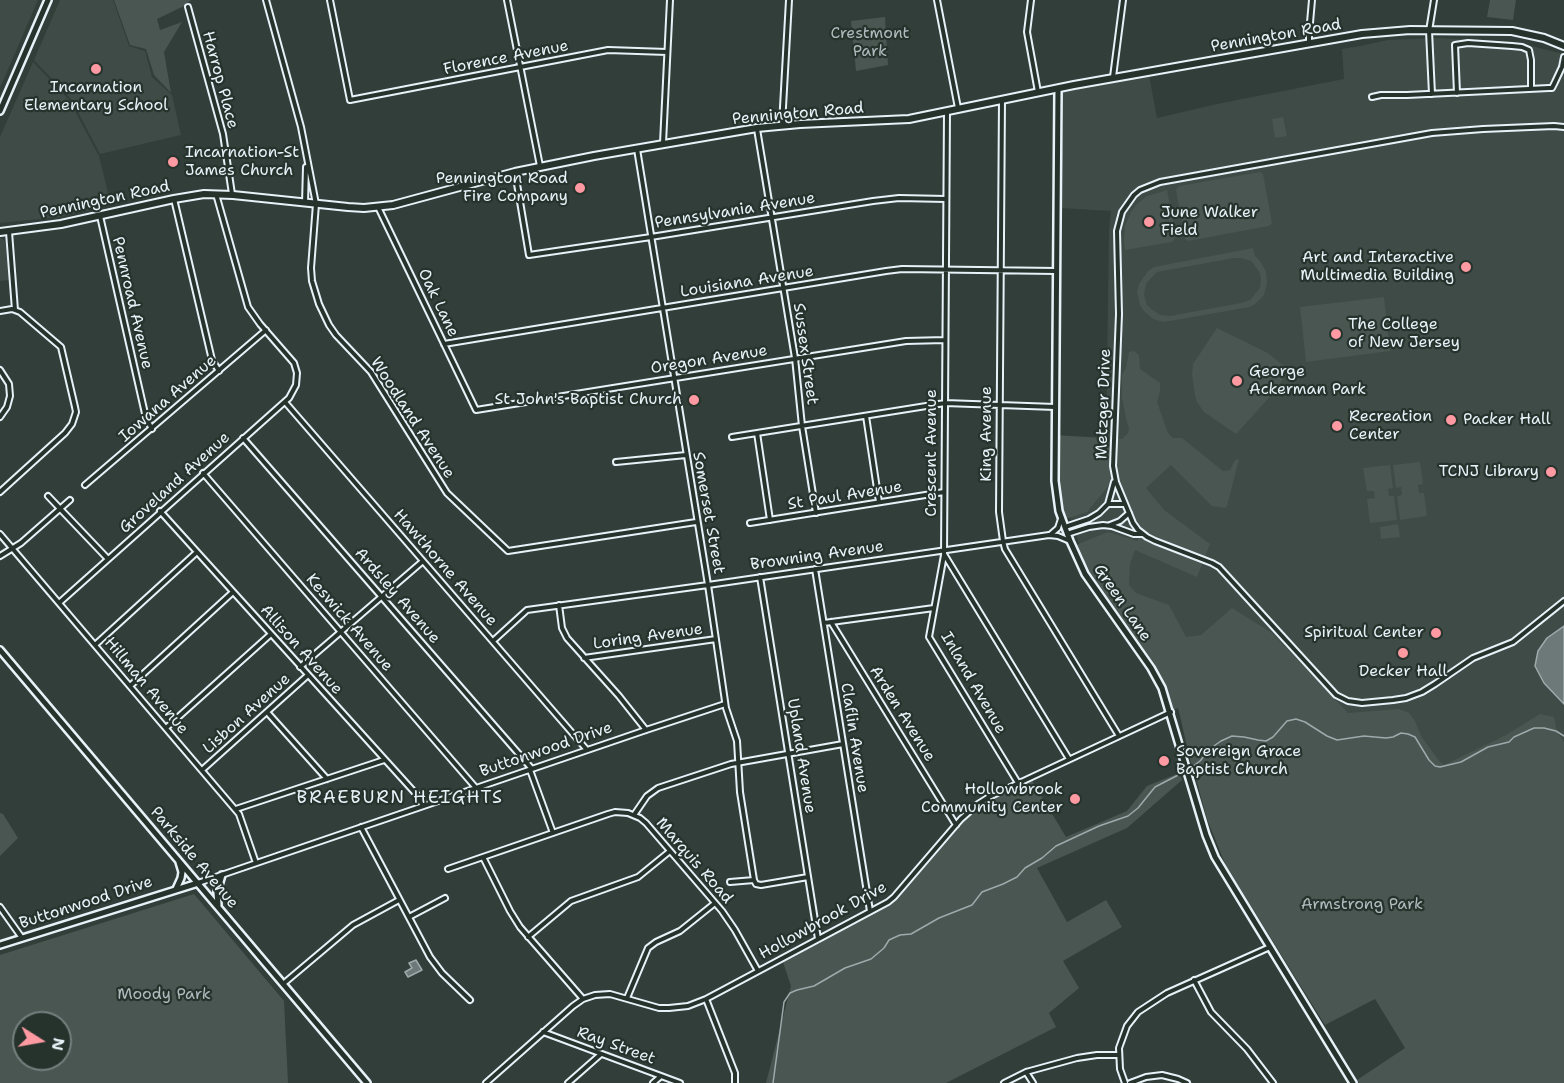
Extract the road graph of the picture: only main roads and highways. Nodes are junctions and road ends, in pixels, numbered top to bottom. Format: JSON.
{"nodes":[{"id":1,"x":1564,"y":48,"type":"edge"},
{"id":2,"x":0,"y":232,"type":"edge"}],
"edges":[{"from":1,"to":2,"type":"main road","name":"Pennington Road"}]}
